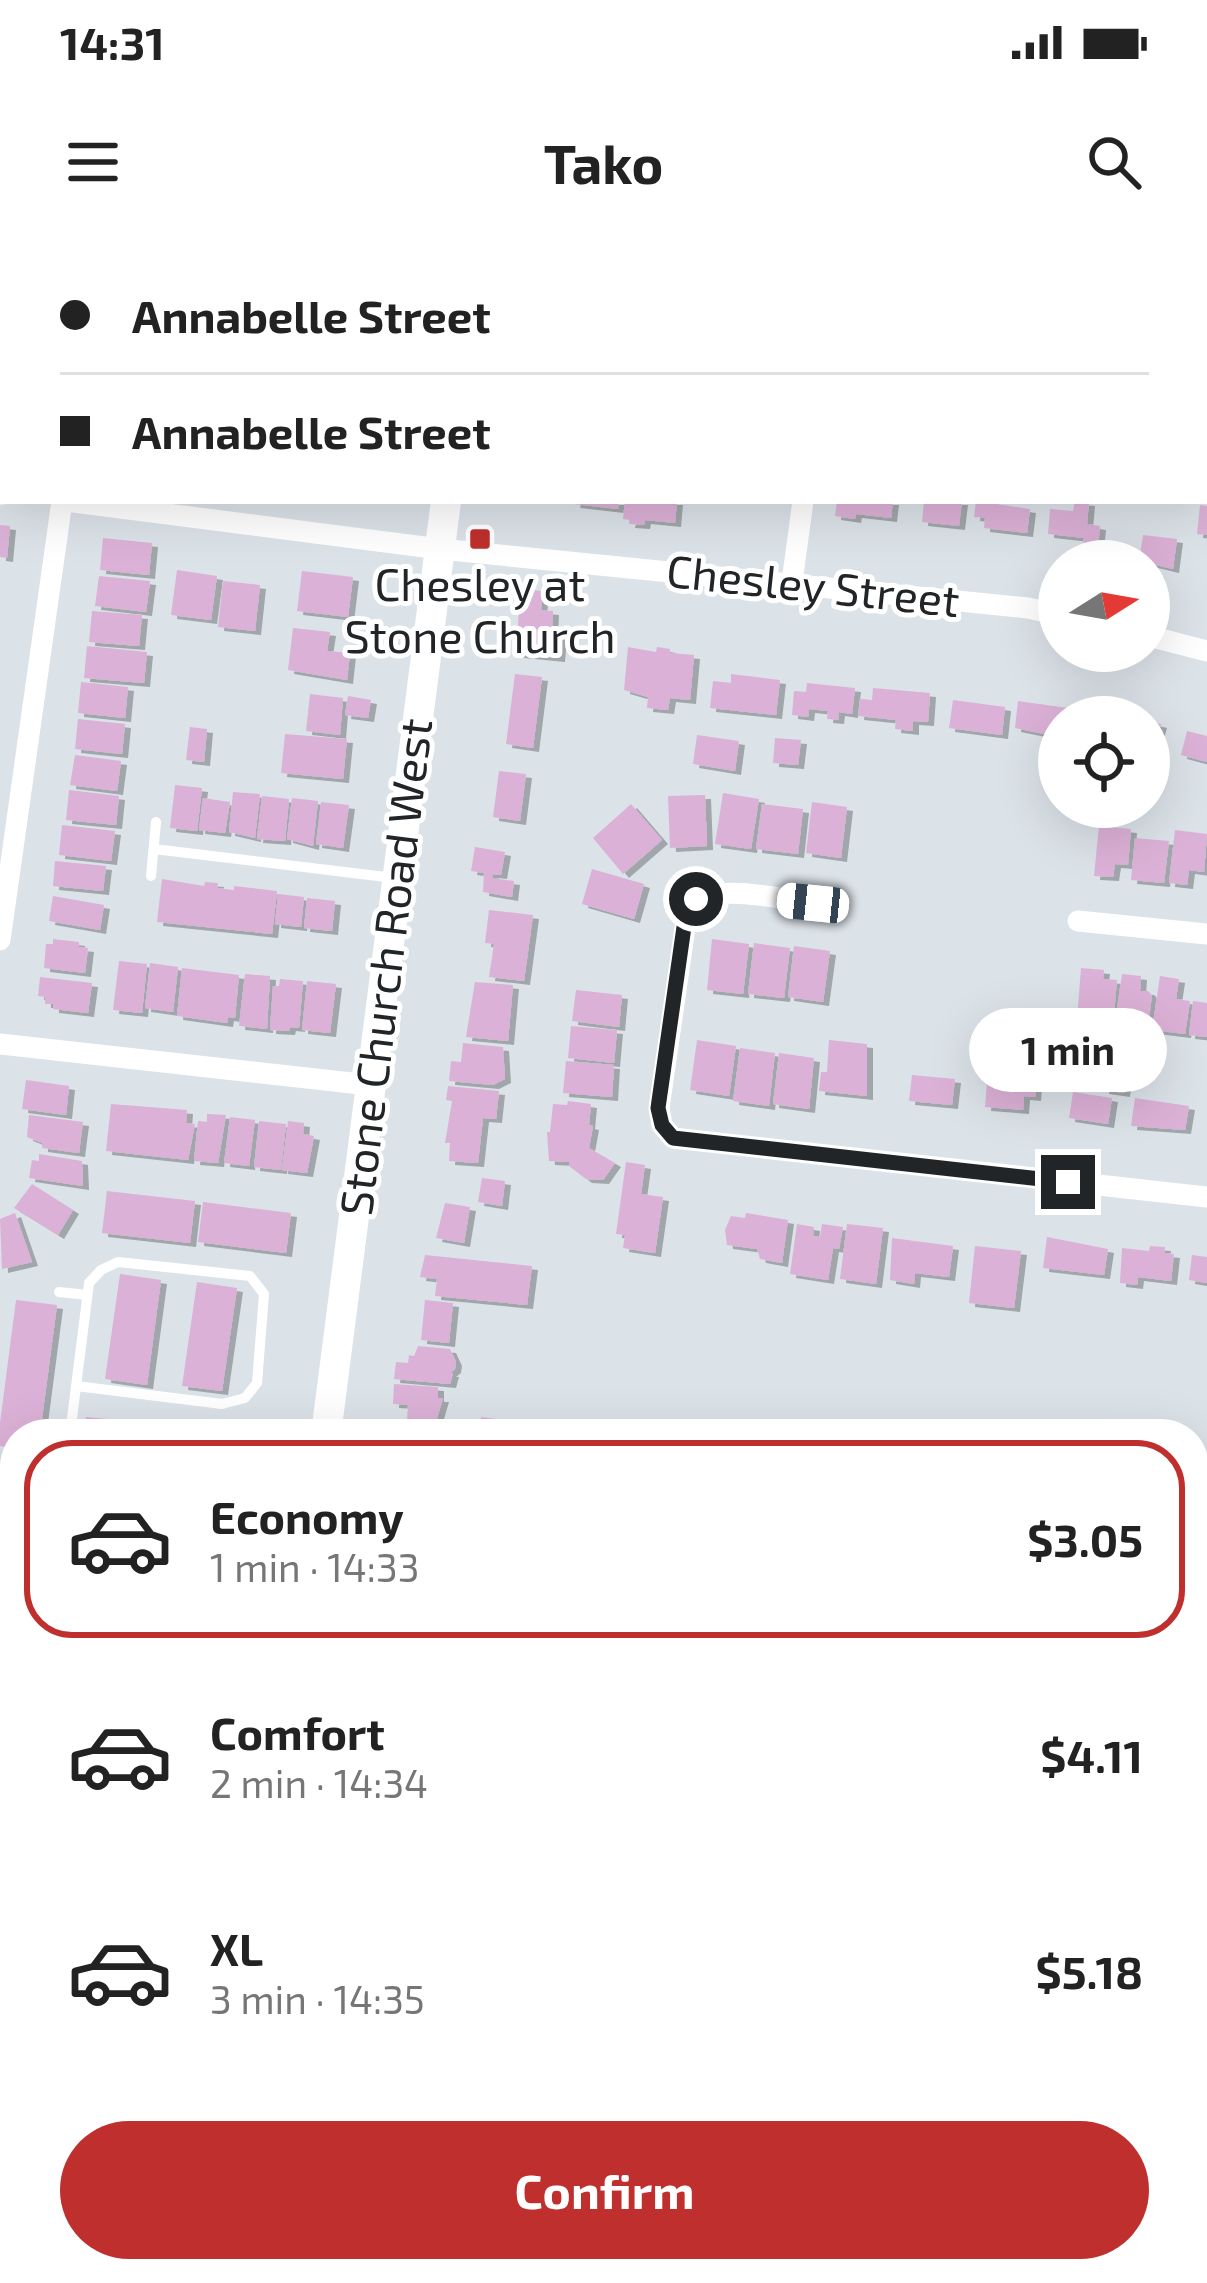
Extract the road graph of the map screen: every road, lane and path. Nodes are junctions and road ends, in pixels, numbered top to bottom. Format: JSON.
{"nodes":[{"id":1,"x":64,"y":504,"type":"edge"},
{"id":2,"x":88,"y":504,"type":"edge"},
{"id":3,"x":446,"y":504,"type":"edge"},
{"id":4,"x":803,"y":504,"type":"edge"},
{"id":5,"x":440,"y":549,"type":"junction"},
{"id":6,"x":792,"y":582,"type":"junction"},
{"id":7,"x":1038,"y":611,"type":"edge"},
{"id":8,"x":1170,"y":641,"type":"edge"},
{"id":9,"x":1207,"y":651,"type":"edge"},
{"id":10,"x":156,"y":822,"type":"dead end"},
{"id":11,"x":154,"y":849,"type":"junction"},
{"id":12,"x":151,"y":876,"type":"dead end"},
{"id":13,"x":397,"y":879,"type":"junction"},
{"id":14,"x":813,"y":903,"type":"dead end"},
{"id":15,"x":1078,"y":921,"type":"dead end"},
{"id":16,"x":1207,"y":934,"type":"edge"},
{"id":17,"x":0,"y":940,"type":"edge"},
{"id":18,"x":0,"y":1044,"type":"edge"},
{"id":19,"x":370,"y":1084,"type":"junction"},
{"id":20,"x":1207,"y":1197,"type":"edge"},
{"id":21,"x":59,"y":1292,"type":"dead end"},
{"id":22,"x":87,"y":1295,"type":"junction"},
{"id":23,"x":76,"y":1386,"type":"junction"},
{"id":24,"x":72,"y":1419,"type":"edge"},
{"id":25,"x":328,"y":1419,"type":"edge"}],
"edges":[{"from":1,"to":17,"type":"street"},
{"from":2,"to":5,"type":"street","name":"Chesley Street"},
{"from":3,"to":5,"type":"main road","name":"Stone Church Road West"},
{"from":4,"to":6,"type":"street"},
{"from":5,"to":6,"type":"street","name":"Chesley Street"},
{"from":5,"to":13,"type":"main road","name":"Stone Church Road West"},
{"from":6,"to":7,"type":"street","name":"Chesley Street"},
{"from":8,"to":9,"type":"street"},
{"from":10,"to":11,"type":"lane"},
{"from":11,"to":12,"type":"lane"},
{"from":11,"to":13,"type":"lane"},
{"from":13,"to":19,"type":"main road","name":"Stone Church Road West"},
{"from":14,"to":20,"type":"street"},
{"from":15,"to":16,"type":"street"},
{"from":18,"to":19,"type":"street"},
{"from":19,"to":25,"type":"main road","name":"Stone Church Road West"},
{"from":21,"to":22,"type":"lane"},
{"from":22,"to":23,"type":"lane"},
{"from":22,"to":23,"type":"lane"},
{"from":23,"to":24,"type":"lane"}]}
